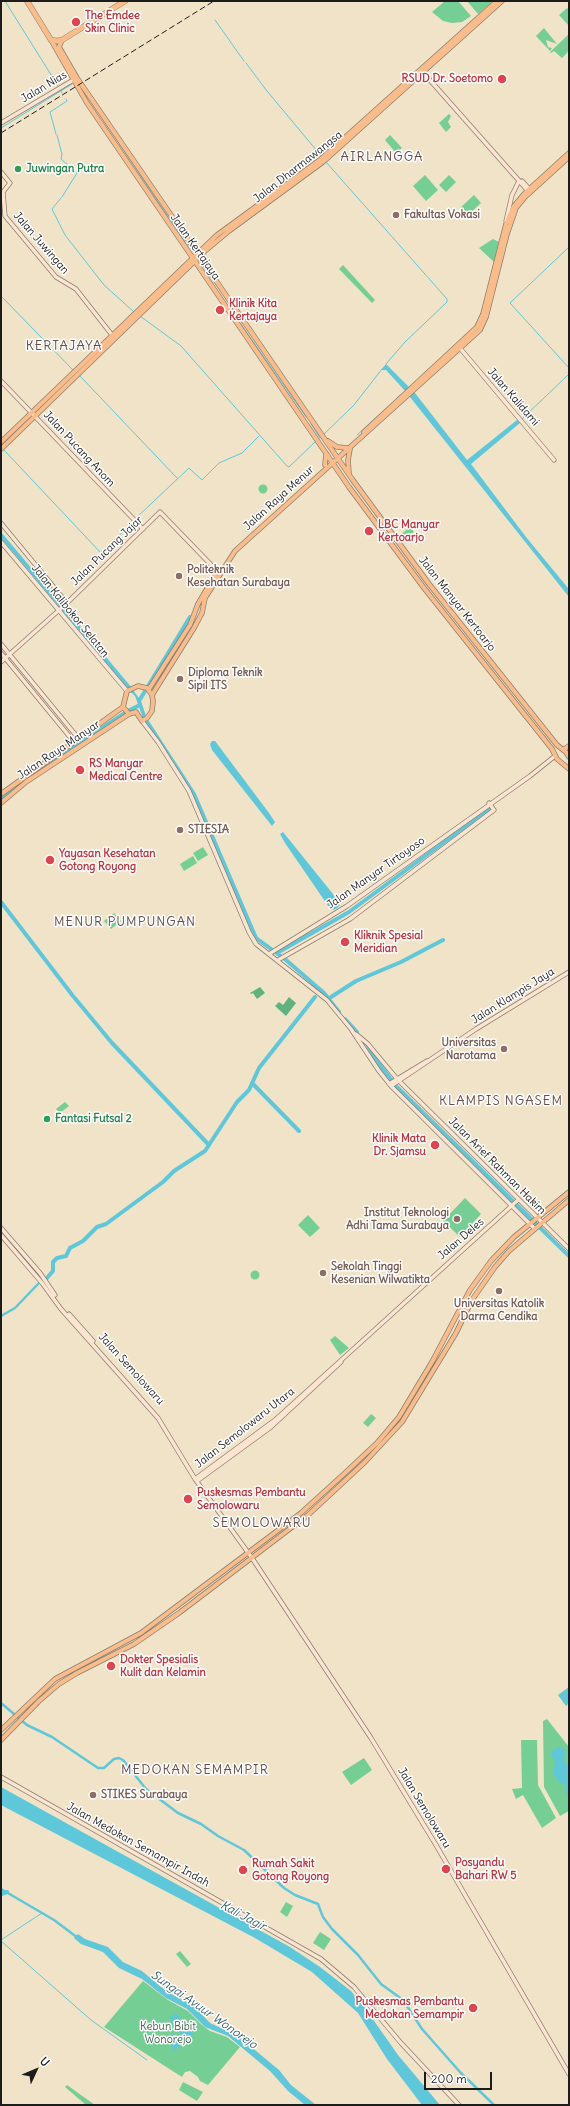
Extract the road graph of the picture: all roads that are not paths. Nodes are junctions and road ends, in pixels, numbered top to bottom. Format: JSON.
{"nodes":[{"id":1,"x":27,"y":1,"type":"edge"},
{"id":2,"x":125,"y":1,"type":"edge"},
{"id":3,"x":497,"y":1,"type":"edge"},
{"id":4,"x":502,"y":1,"type":"edge"},
{"id":5,"x":484,"y":14,"type":"junction"},
{"id":6,"x":51,"y":40,"type":"junction"},
{"id":7,"x":62,"y":40,"type":"junction"},
{"id":8,"x":422,"y":70,"type":"junction"},
{"id":9,"x":75,"y":79,"type":"junction"},
{"id":10,"x":90,"y":95,"type":"junction"},
{"id":11,"x":85,"y":99,"type":"junction"},
{"id":12,"x":1,"y":124,"type":"edge"},
{"id":13,"x":569,"y":153,"type":"edge"},
{"id":14,"x":569,"y":157,"type":"edge"},
{"id":15,"x":1,"y":172,"type":"edge"},
{"id":16,"x":512,"y":172,"type":"junction"},
{"id":17,"x":519,"y":181,"type":"junction"},
{"id":18,"x":523,"y":186,"type":"junction"},
{"id":19,"x":530,"y":191,"type":"junction"},
{"id":20,"x":521,"y":197,"type":"junction"},
{"id":21,"x":160,"y":204,"type":"junction"},
{"id":22,"x":506,"y":224,"type":"junction"},
{"id":23,"x":199,"y":255,"type":"junction"},
{"id":24,"x":193,"y":260,"type":"junction"},
{"id":25,"x":496,"y":271,"type":"junction"},
{"id":26,"x":232,"y":304,"type":"junction"},
{"id":27,"x":226,"y":308,"type":"junction"},
{"id":28,"x":112,"y":335,"type":"junction"},
{"id":29,"x":459,"y":348,"type":"junction"},
{"id":30,"x":76,"y":372,"type":"junction"},
{"id":31,"x":1,"y":381,"type":"edge"},
{"id":32,"x":32,"y":412,"type":"junction"},
{"id":33,"x":35,"y":416,"type":"junction"},
{"id":34,"x":310,"y":416,"type":"junction"},
{"id":35,"x":304,"y":421,"type":"junction"},
{"id":36,"x":326,"y":438,"type":"junction"},
{"id":37,"x":1,"y":442,"type":"edge"},
{"id":38,"x":2,"y":448,"type":"edge"},
{"id":39,"x":349,"y":448,"type":"junction"},
{"id":40,"x":324,"y":450,"type":"junction"},
{"id":41,"x":337,"y":457,"type":"junction"},
{"id":42,"x":554,"y":460,"type":"dead end"},
{"id":43,"x":332,"y":461,"type":"junction"},
{"id":44,"x":326,"y":465,"type":"junction"},
{"id":45,"x":350,"y":476,"type":"junction"},
{"id":46,"x":287,"y":501,"type":"junction"},
{"id":47,"x":1,"y":523,"type":"edge"},
{"id":48,"x":143,"y":529,"type":"junction"},
{"id":49,"x":2,"y":545,"type":"edge"},
{"id":50,"x":218,"y":573,"type":"junction"},
{"id":51,"x":429,"y":584,"type":"junction"},
{"id":52,"x":432,"y":588,"type":"junction"},
{"id":53,"x":426,"y":590,"type":"junction"},
{"id":54,"x":65,"y":604,"type":"junction"},
{"id":55,"x":197,"y":605,"type":"junction"},
{"id":56,"x":203,"y":606,"type":"junction"},
{"id":57,"x":59,"y":610,"type":"junction"},
{"id":58,"x":195,"y":612,"type":"junction"},
{"id":59,"x":202,"y":613,"type":"junction"},
{"id":60,"x":1,"y":644,"type":"edge"},
{"id":61,"x":180,"y":646,"type":"junction"},
{"id":62,"x":1,"y":653,"type":"edge"},
{"id":63,"x":10,"y":654,"type":"junction"},
{"id":64,"x":5,"y":658,"type":"junction"},
{"id":65,"x":1,"y":662,"type":"edge"},
{"id":66,"x":510,"y":687,"type":"junction"},
{"id":67,"x":147,"y":688,"type":"junction"},
{"id":68,"x":127,"y":691,"type":"junction"},
{"id":69,"x":506,"y":692,"type":"junction"},
{"id":70,"x":152,"y":695,"type":"junction"},
{"id":71,"x":123,"y":707,"type":"junction"},
{"id":72,"x":129,"y":714,"type":"junction"},
{"id":73,"x":145,"y":719,"type":"junction"},
{"id":74,"x":79,"y":739,"type":"junction"},
{"id":75,"x":74,"y":742,"type":"junction"},
{"id":76,"x":569,"y":746,"type":"edge"},
{"id":77,"x":564,"y":750,"type":"junction"},
{"id":78,"x":555,"y":756,"type":"junction"},
{"id":79,"x":569,"y":757,"type":"edge"},
{"id":80,"x":569,"y":769,"type":"edge"},
{"id":81,"x":1,"y":794,"type":"edge"},
{"id":82,"x":1,"y":803,"type":"edge"},
{"id":83,"x":489,"y":803,"type":"junction"},
{"id":84,"x":271,"y":952,"type":"junction"},
{"id":85,"x":281,"y":958,"type":"junction"},
{"id":86,"x":569,"y":972,"type":"edge"},
{"id":87,"x":365,"y":1044,"type":"junction"},
{"id":88,"x":397,"y":1080,"type":"junction"},
{"id":89,"x":391,"y":1084,"type":"junction"},
{"id":90,"x":419,"y":1107,"type":"junction"},
{"id":91,"x":569,"y":1192,"type":"edge"},
{"id":92,"x":569,"y":1200,"type":"edge"},
{"id":93,"x":515,"y":1203,"type":"junction"},
{"id":94,"x":536,"y":1219,"type":"junction"},
{"id":95,"x":530,"y":1223,"type":"junction"},
{"id":96,"x":537,"y":1225,"type":"junction"},
{"id":97,"x":1,"y":1228,"type":"edge"},
{"id":98,"x":1,"y":1235,"type":"edge"},
{"id":99,"x":569,"y":1249,"type":"edge"},
{"id":100,"x":42,"y":1280,"type":"junction"},
{"id":101,"x":455,"y":1320,"type":"junction"},
{"id":102,"x":460,"y":1323,"type":"junction"},
{"id":103,"x":450,"y":1330,"type":"junction"},
{"id":104,"x":456,"y":1333,"type":"junction"},
{"id":105,"x":342,"y":1359,"type":"joint"},
{"id":106,"x":340,"y":1478,"type":"junction"},
{"id":107,"x":197,"y":1480,"type":"junction"},
{"id":108,"x":345,"y":1482,"type":"junction"},
{"id":109,"x":333,"y":1484,"type":"junction"},
{"id":110,"x":338,"y":1488,"type":"junction"},
{"id":111,"x":249,"y":1553,"type":"junction"},
{"id":112,"x":252,"y":1558,"type":"junction"},
{"id":113,"x":182,"y":1602,"type":"junction"},
{"id":114,"x":187,"y":1607,"type":"junction"},
{"id":115,"x":175,"y":1608,"type":"junction"},
{"id":116,"x":179,"y":1613,"type":"junction"},
{"id":117,"x":1,"y":1730,"type":"edge"},
{"id":118,"x":1,"y":1740,"type":"edge"},
{"id":119,"x":1,"y":1777,"type":"edge"},
{"id":120,"x":569,"y":2074,"type":"edge"},
{"id":121,"x":459,"y":2105,"type":"edge"}],
"edges":[{"from":1,"to":6,"type":"highway"},
{"from":2,"to":7,"type":"highway"},
{"from":3,"to":5,"type":"main road","name":"Jalan Dharmawangsa"},
{"from":4,"to":5,"type":"main road","name":"Jalan Dharmawangsa"},
{"from":5,"to":8,"type":"main road","name":"Jalan Dharmawangsa"},
{"from":6,"to":7,"type":"highway"},
{"from":6,"to":9,"type":"main road","name":"Jalan Kertajaya"},
{"from":7,"to":10,"type":"main road","name":"Jalan Kertajaya"},
{"from":8,"to":16,"type":"street"},
{"from":8,"to":23,"type":"main road","name":"Jalan Dharmawangsa"},
{"from":9,"to":11,"type":"main road","name":"Jalan Kertajaya"},
{"from":9,"to":12,"type":"street","name":"Jalan Nias"},
{"from":10,"to":11,"type":"main road"},
{"from":10,"to":21,"type":"main road","name":"Jalan Kertajaya"},
{"from":11,"to":21,"type":"main road","name":"Jalan Kertajaya"},
{"from":13,"to":19,"type":"main road"},
{"from":14,"to":19,"type":"main road"},
{"from":15,"to":28,"type":"street","name":"Jalan Juwingan"},
{"from":16,"to":17,"type":"street"},
{"from":16,"to":19,"type":"street"},
{"from":17,"to":18,"type":"street"},
{"from":17,"to":22,"type":"street"},
{"from":18,"to":19,"type":"street"},
{"from":18,"to":20,"type":"street"},
{"from":19,"to":20,"type":"main road"},
{"from":19,"to":25,"type":"main road"},
{"from":20,"to":22,"type":"main road"},
{"from":21,"to":23,"type":"main road","name":"Jalan Kertajaya"},
{"from":21,"to":24,"type":"main road","name":"Jalan Kertajaya"},
{"from":22,"to":25,"type":"main road"},
{"from":23,"to":24,"type":"main road","name":"Jalan Dharmawangsa"},
{"from":23,"to":26,"type":"main road","name":"Jalan Kertajaya"},
{"from":24,"to":27,"type":"main road","name":"Jalan Kertajaya"},
{"from":24,"to":28,"type":"main road","name":"Jalan Dharmawangsa"},
{"from":24,"to":30,"type":"main road","name":"Jalan Dharmawangsa"},
{"from":25,"to":29,"type":"main road","name":"Jalan Raya Menur"},
{"from":26,"to":27,"type":"main road"},
{"from":26,"to":34,"type":"main road","name":"Jalan Kertajaya"},
{"from":27,"to":35,"type":"main road","name":"Jalan Kertajaya"},
{"from":28,"to":30,"type":"main road","name":"Jalan Dharmawangsa"},
{"from":29,"to":39,"type":"main road","name":"Jalan Raya Menur"},
{"from":29,"to":42,"type":"street","name":"Jalan Kalidami"},
{"from":30,"to":32,"type":"main road"},
{"from":30,"to":33,"type":"main road"},
{"from":31,"to":32,"type":"street","name":"Jalan Pucang Anom"},
{"from":32,"to":33,"type":"street","name":"Jalan Pucang Anom"},
{"from":32,"to":37,"type":"main road"},
{"from":33,"to":38,"type":"main road"},
{"from":33,"to":48,"type":"street","name":"Jalan Pucang Anom"},
{"from":34,"to":35,"type":"main road"},
{"from":34,"to":36,"type":"main road","name":"Jalan Kertajaya"},
{"from":35,"to":40,"type":"main road","name":"Jalan Kertajaya"},
{"from":36,"to":39,"type":"main road"},
{"from":36,"to":41,"type":"main road","name":"Jalan Kertajaya"},
{"from":39,"to":41,"type":"main road","name":"Jalan Raya Menur"},
{"from":39,"to":45,"type":"main road"},
{"from":40,"to":43,"type":"main road","name":"Jalan Kertajaya"},
{"from":40,"to":44,"type":"main road"},
{"from":41,"to":43,"type":"main road","name":"Jalan Raya Menur"},
{"from":41,"to":45,"type":"main road","name":"Jalan Manyar Kertoarjo"},
{"from":43,"to":44,"type":"main road","name":"Jalan Raya Menur"},
{"from":43,"to":46,"type":"main road","name":"Jalan Raya Menur"},
{"from":43,"to":53,"type":"main road","name":"Jalan Manyar Kertoarjo"},
{"from":44,"to":46,"type":"main road","name":"Jalan Raya Menur"},
{"from":45,"to":51,"type":"main road","name":"Jalan Manyar Kertoarjo"},
{"from":46,"to":50,"type":"main road","name":"Jalan Raya Menur"},
{"from":47,"to":54,"type":"street"},
{"from":48,"to":50,"type":"street","name":"Jalan Pucang Jajar"},
{"from":48,"to":54,"type":"street","name":"Jalan Pucang Jajar"},
{"from":49,"to":57,"type":"street","name":"Jalan Kalibokor Selatan"},
{"from":50,"to":55,"type":"main road","name":"Jalan Raya Menur"},
{"from":50,"to":56,"type":"main road","name":"Jalan Raya Menur"},
{"from":51,"to":52,"type":"main road","name":"Jalan Manyar Kertoarjo"},
{"from":51,"to":53,"type":"main road"},
{"from":52,"to":53,"type":"main road"},
{"from":52,"to":66,"type":"main road","name":"Jalan Manyar Kertoarjo"},
{"from":53,"to":69,"type":"main road","name":"Jalan Manyar Kertoarjo"},
{"from":54,"to":57,"type":"street","name":"Jalan Pucang Jajar"},
{"from":55,"to":56,"type":"main road"},
{"from":55,"to":58,"type":"main road","name":"Jalan Raya Menur"},
{"from":56,"to":59,"type":"main road","name":"Jalan Raya Menur"},
{"from":57,"to":63,"type":"street","name":"Jalan Pucang Jajar"},
{"from":57,"to":68,"type":"street","name":"Jalan Kalibokor Selatan"},
{"from":58,"to":59,"type":"main road"},
{"from":58,"to":61,"type":"main road","name":"Jalan Raya Menur"},
{"from":59,"to":61,"type":"main road","name":"Jalan Raya Menur"},
{"from":60,"to":63,"type":"street"},
{"from":61,"to":67,"type":"main road","name":"Jalan Raya Menur"},
{"from":61,"to":70,"type":"main road","name":"Jalan Raya Menur"},
{"from":62,"to":64,"type":"street"},
{"from":63,"to":64,"type":"street","name":"Jalan Pucang Jajar"},
{"from":63,"to":74,"type":"street"},
{"from":64,"to":65,"type":"street","name":"Jalan Pucang Jajar"},
{"from":64,"to":75,"type":"street"},
{"from":66,"to":69,"type":"main road"},
{"from":66,"to":77,"type":"main road","name":"Jalan Manyar Kertoarjo"},
{"from":67,"to":68,"type":"main road"},
{"from":67,"to":70,"type":"main road"},
{"from":68,"to":71,"type":"main road"},
{"from":69,"to":78,"type":"main road","name":"Jalan Manyar Kertoarjo"},
{"from":70,"to":73,"type":"main road","name":"Jalan Raya Menur"},
{"from":71,"to":72,"type":"main road"},
{"from":71,"to":74,"type":"main road","name":"Jalan Raya Manyar"},
{"from":72,"to":73,"type":"main road"},
{"from":72,"to":82,"type":"main road","name":"Jalan Raya Manyar"},
{"from":73,"to":84,"type":"street"},
{"from":74,"to":75,"type":"main road","name":"Jalan Raya Manyar"},
{"from":75,"to":81,"type":"main road","name":"Jalan Raya Manyar"},
{"from":76,"to":77,"type":"main road"},
{"from":77,"to":79,"type":"main road","name":"Jalan Manyar Kertoarjo"},
{"from":78,"to":80,"type":"main road","name":"Jalan Manyar Kertoarjo"},
{"from":78,"to":83,"type":"street","name":"Jalan Manyar Tirtoyoso"},
{"from":83,"to":84,"type":"street","name":"Jalan Manyar Tirtoyoso"},
{"from":83,"to":85,"type":"street","name":"Jalan Manyar Tirtoyoso"},
{"from":84,"to":85,"type":"street"},
{"from":85,"to":87,"type":"street"},
{"from":86,"to":88,"type":"street","name":"Jalan Klampis Jaya"},
{"from":87,"to":88,"type":"street","name":"Jalan Arief Rahman Hakim"},
{"from":87,"to":89,"type":"street","name":"Jalan Arief Rahman Hakim"},
{"from":88,"to":89,"type":"street","name":"Jalan Klampis Jaya"},
{"from":88,"to":90,"type":"street","name":"Jalan Arief Rahman Hakim"},
{"from":89,"to":90,"type":"street","name":"Jalan Arief Rahman Hakim"},
{"from":90,"to":93,"type":"street","name":"Jalan Arief Rahman Hakim"},
{"from":90,"to":93,"type":"street","name":"Jalan Arief Rahman Hakim"},
{"from":91,"to":94,"type":"main road"},
{"from":92,"to":96,"type":"main road"},
{"from":93,"to":94,"type":"street","name":"Jalan Arief Rahman Hakim"},
{"from":93,"to":95,"type":"street","name":"Jalan Arief Rahman Hakim"},
{"from":93,"to":105,"type":"street","name":"Jalan Deles"},
{"from":94,"to":95,"type":"main road"},
{"from":94,"to":96,"type":"street","name":"Jalan Arief Rahman Hakim"},
{"from":95,"to":96,"type":"street","name":"Jalan Arief Rahman Hakim"},
{"from":95,"to":101,"type":"main road"},
{"from":96,"to":99,"type":"street","name":"Jalan Arief Rahman Hakim"},
{"from":96,"to":102,"type":"main road"},
{"from":97,"to":100,"type":"street"},
{"from":98,"to":100,"type":"street"},
{"from":100,"to":107,"type":"street","name":"Jalan Semolowaru"},
{"from":101,"to":102,"type":"main road"},
{"from":101,"to":103,"type":"main road"},
{"from":102,"to":104,"type":"main road"},
{"from":103,"to":104,"type":"main road"},
{"from":103,"to":106,"type":"main road"},
{"from":104,"to":108,"type":"main road"},
{"from":105,"to":107,"type":"street","name":"Jalan Semolowaru Utara"},
{"from":106,"to":108,"type":"main road"},
{"from":106,"to":109,"type":"main road"},
{"from":107,"to":111,"type":"street","name":"Jalan Semolowaru"},
{"from":108,"to":110,"type":"main road"},
{"from":109,"to":110,"type":"main road"},
{"from":109,"to":111,"type":"main road"},
{"from":110,"to":112,"type":"main road"},
{"from":111,"to":112,"type":"street","name":"Jalan Semolowaru"},
{"from":111,"to":113,"type":"main road"},
{"from":112,"to":114,"type":"main road"},
{"from":112,"to":120,"type":"street","name":"Jalan Semolowaru"},
{"from":113,"to":114,"type":"main road"},
{"from":113,"to":115,"type":"main road"},
{"from":114,"to":116,"type":"main road"},
{"from":115,"to":116,"type":"main road"},
{"from":115,"to":117,"type":"main road"},
{"from":116,"to":118,"type":"main road"},
{"from":119,"to":121,"type":"street","name":"Jalan Medokan Semampir Indah"}]}
